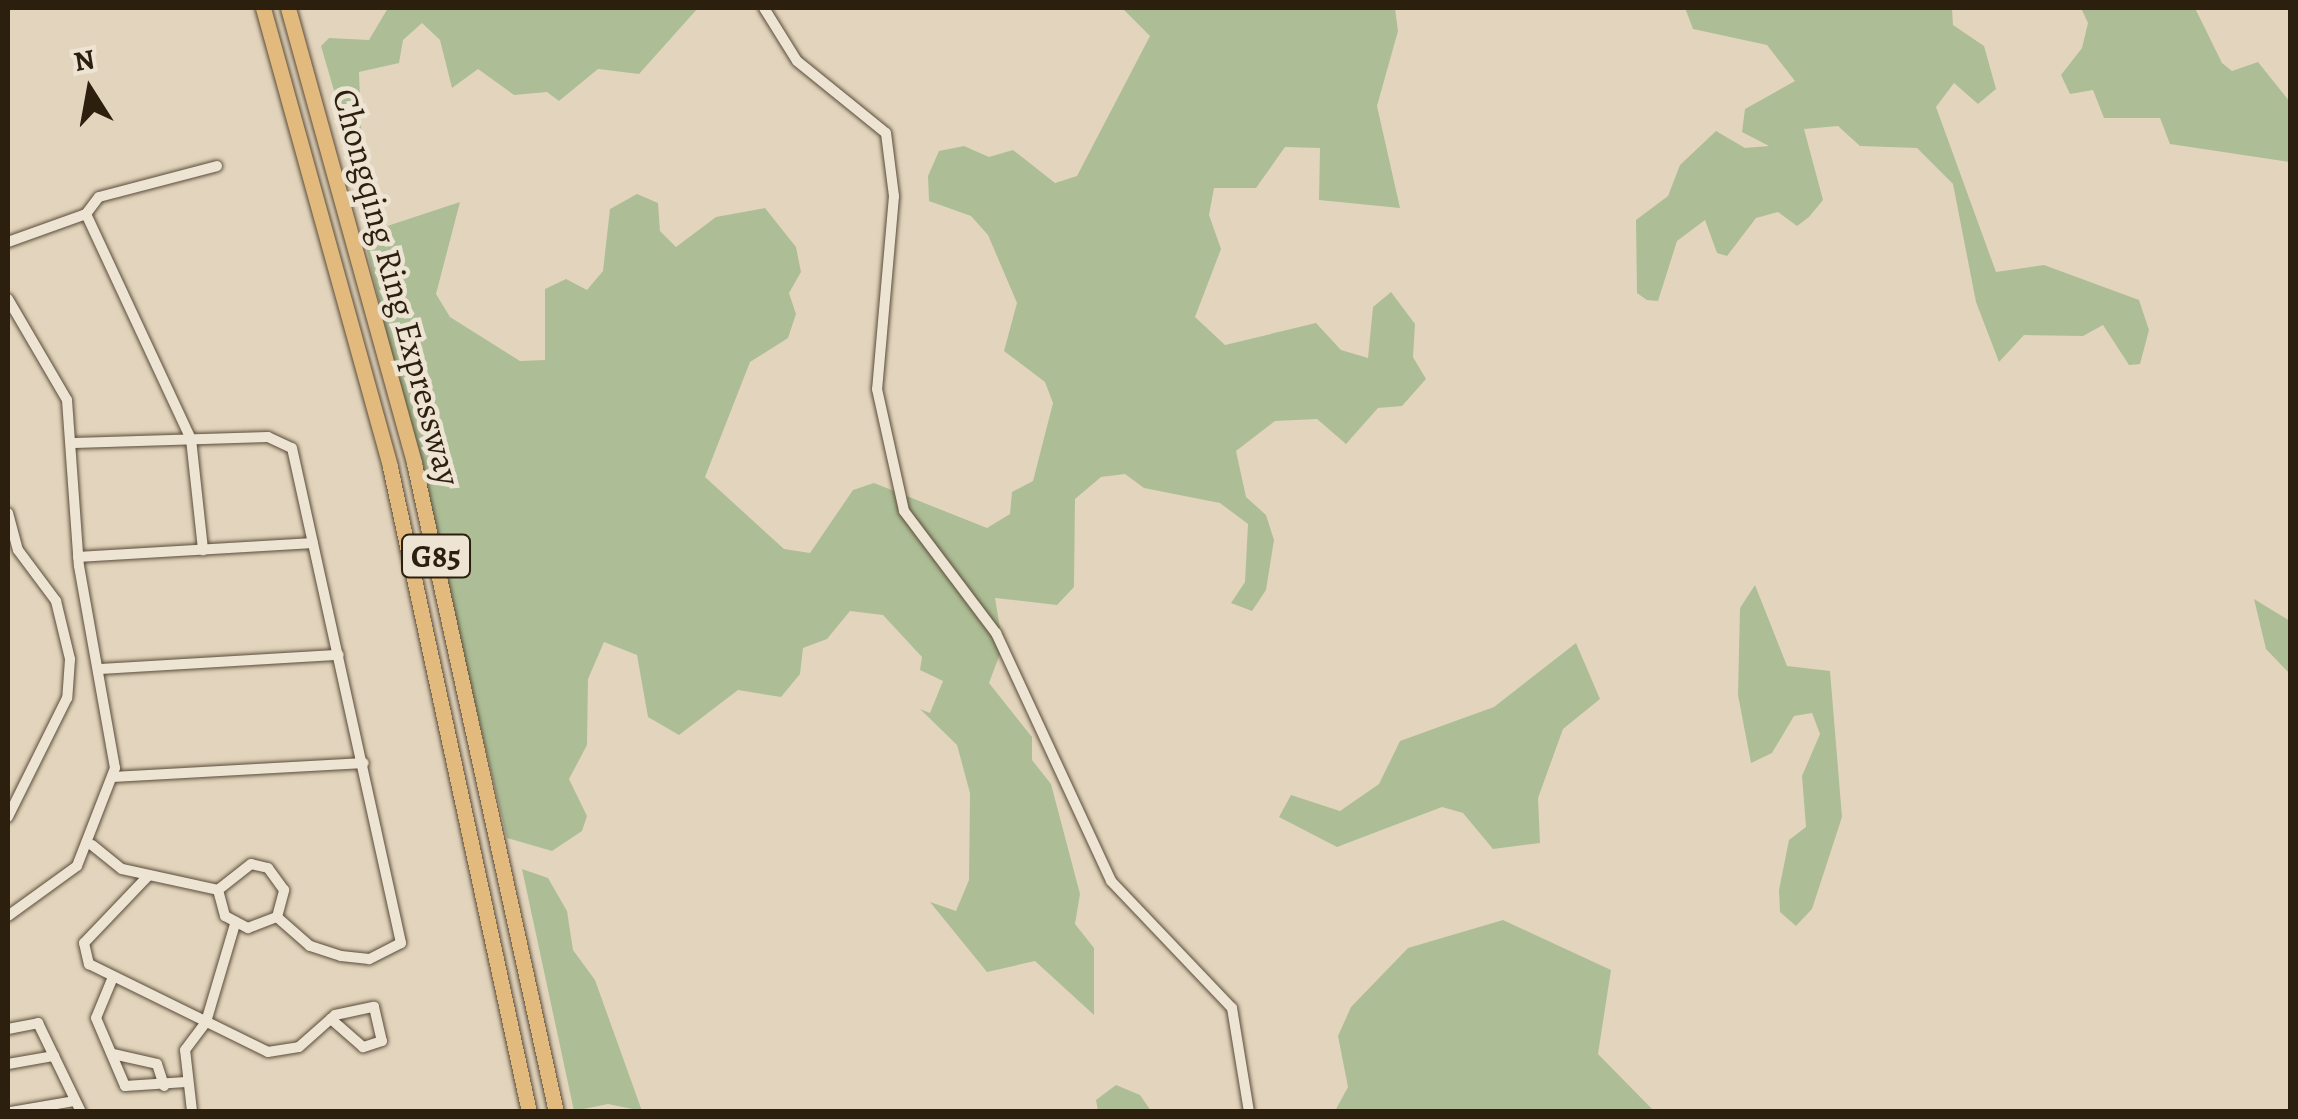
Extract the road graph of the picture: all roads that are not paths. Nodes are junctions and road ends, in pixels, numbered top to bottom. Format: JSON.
{"nodes":[{"id":1,"x":263,"y":8,"type":"edge"},
{"id":2,"x":288,"y":8,"type":"edge"},
{"id":3,"x":764,"y":8,"type":"edge"},
{"id":4,"x":217,"y":166,"type":"dead end"},
{"id":5,"x":86,"y":214,"type":"junction"},
{"id":6,"x":8,"y":242,"type":"edge"},
{"id":7,"x":9,"y":302,"type":"edge"},
{"id":8,"x":191,"y":440,"type":"junction"},
{"id":9,"x":74,"y":443,"type":"junction"},
{"id":10,"x":8,"y":513,"type":"edge"},
{"id":11,"x":313,"y":544,"type":"junction"},
{"id":12,"x":204,"y":550,"type":"junction"},
{"id":13,"x":78,"y":558,"type":"junction"},
{"id":14,"x":339,"y":656,"type":"junction"},
{"id":15,"x":101,"y":669,"type":"junction"},
{"id":16,"x":364,"y":763,"type":"junction"},
{"id":17,"x":113,"y":776,"type":"junction"},
{"id":18,"x":8,"y":817,"type":"edge"},
{"id":19,"x":92,"y":846,"type":"junction"},
{"id":20,"x":149,"y":875,"type":"junction"},
{"id":21,"x":218,"y":890,"type":"junction"},
{"id":22,"x":8,"y":916,"type":"edge"},
{"id":23,"x":277,"y":917,"type":"junction"},
{"id":24,"x":235,"y":924,"type":"junction"},
{"id":25,"x":113,"y":977,"type":"junction"},
{"id":26,"x":331,"y":1019,"type":"junction"},
{"id":27,"x":206,"y":1022,"type":"junction"},
{"id":28,"x":8,"y":1029,"type":"edge"},
{"id":29,"x":113,"y":1054,"type":"dead end"},
{"id":30,"x":54,"y":1056,"type":"junction"},
{"id":31,"x":8,"y":1064,"type":"edge"},
{"id":32,"x":186,"y":1082,"type":"dead end"},
{"id":33,"x":164,"y":1086,"type":"junction"},
{"id":34,"x":78,"y":1106,"type":"edge"},
{"id":35,"x":192,"y":1111,"type":"edge"},
{"id":36,"x":11,"y":1112,"type":"edge"},
{"id":37,"x":530,"y":1112,"type":"edge"},
{"id":38,"x":556,"y":1112,"type":"edge"},
{"id":39,"x":1248,"y":1112,"type":"edge"}],
"edges":[{"from":1,"to":37,"type":"highway","name":"Chongqing Ring Expressway","number":"G85"},
{"from":2,"to":38,"type":"highway","name":"Chongqing Ring Expressway","number":"G85"},
{"from":3,"to":39,"type":"street"},
{"from":4,"to":5,"type":"street"},
{"from":5,"to":6,"type":"street"},
{"from":5,"to":8,"type":"street"},
{"from":7,"to":9,"type":"street"},
{"from":8,"to":9,"type":"street"},
{"from":8,"to":11,"type":"street"},
{"from":8,"to":12,"type":"street"},
{"from":9,"to":13,"type":"street"},
{"from":10,"to":18,"type":"street"},
{"from":11,"to":12,"type":"street"},
{"from":11,"to":14,"type":"street"},
{"from":12,"to":13,"type":"street"},
{"from":13,"to":15,"type":"street"},
{"from":14,"to":15,"type":"street"},
{"from":14,"to":16,"type":"street"},
{"from":15,"to":17,"type":"street"},
{"from":16,"to":17,"type":"street"},
{"from":16,"to":23,"type":"street"},
{"from":17,"to":19,"type":"street"},
{"from":19,"to":20,"type":"street"},
{"from":19,"to":22,"type":"street"},
{"from":20,"to":21,"type":"street"},
{"from":20,"to":25,"type":"street"},
{"from":21,"to":23,"type":"street"},
{"from":21,"to":24,"type":"street"},
{"from":23,"to":24,"type":"street"},
{"from":24,"to":27,"type":"street"},
{"from":25,"to":27,"type":"street"},
{"from":25,"to":33,"type":"street"},
{"from":26,"to":26,"type":"street"},
{"from":26,"to":27,"type":"street"},
{"from":27,"to":35,"type":"street"},
{"from":28,"to":30,"type":"street"},
{"from":29,"to":33,"type":"street"},
{"from":30,"to":31,"type":"street"},
{"from":30,"to":34,"type":"street"},
{"from":32,"to":33,"type":"street"},
{"from":34,"to":36,"type":"street"}]}
